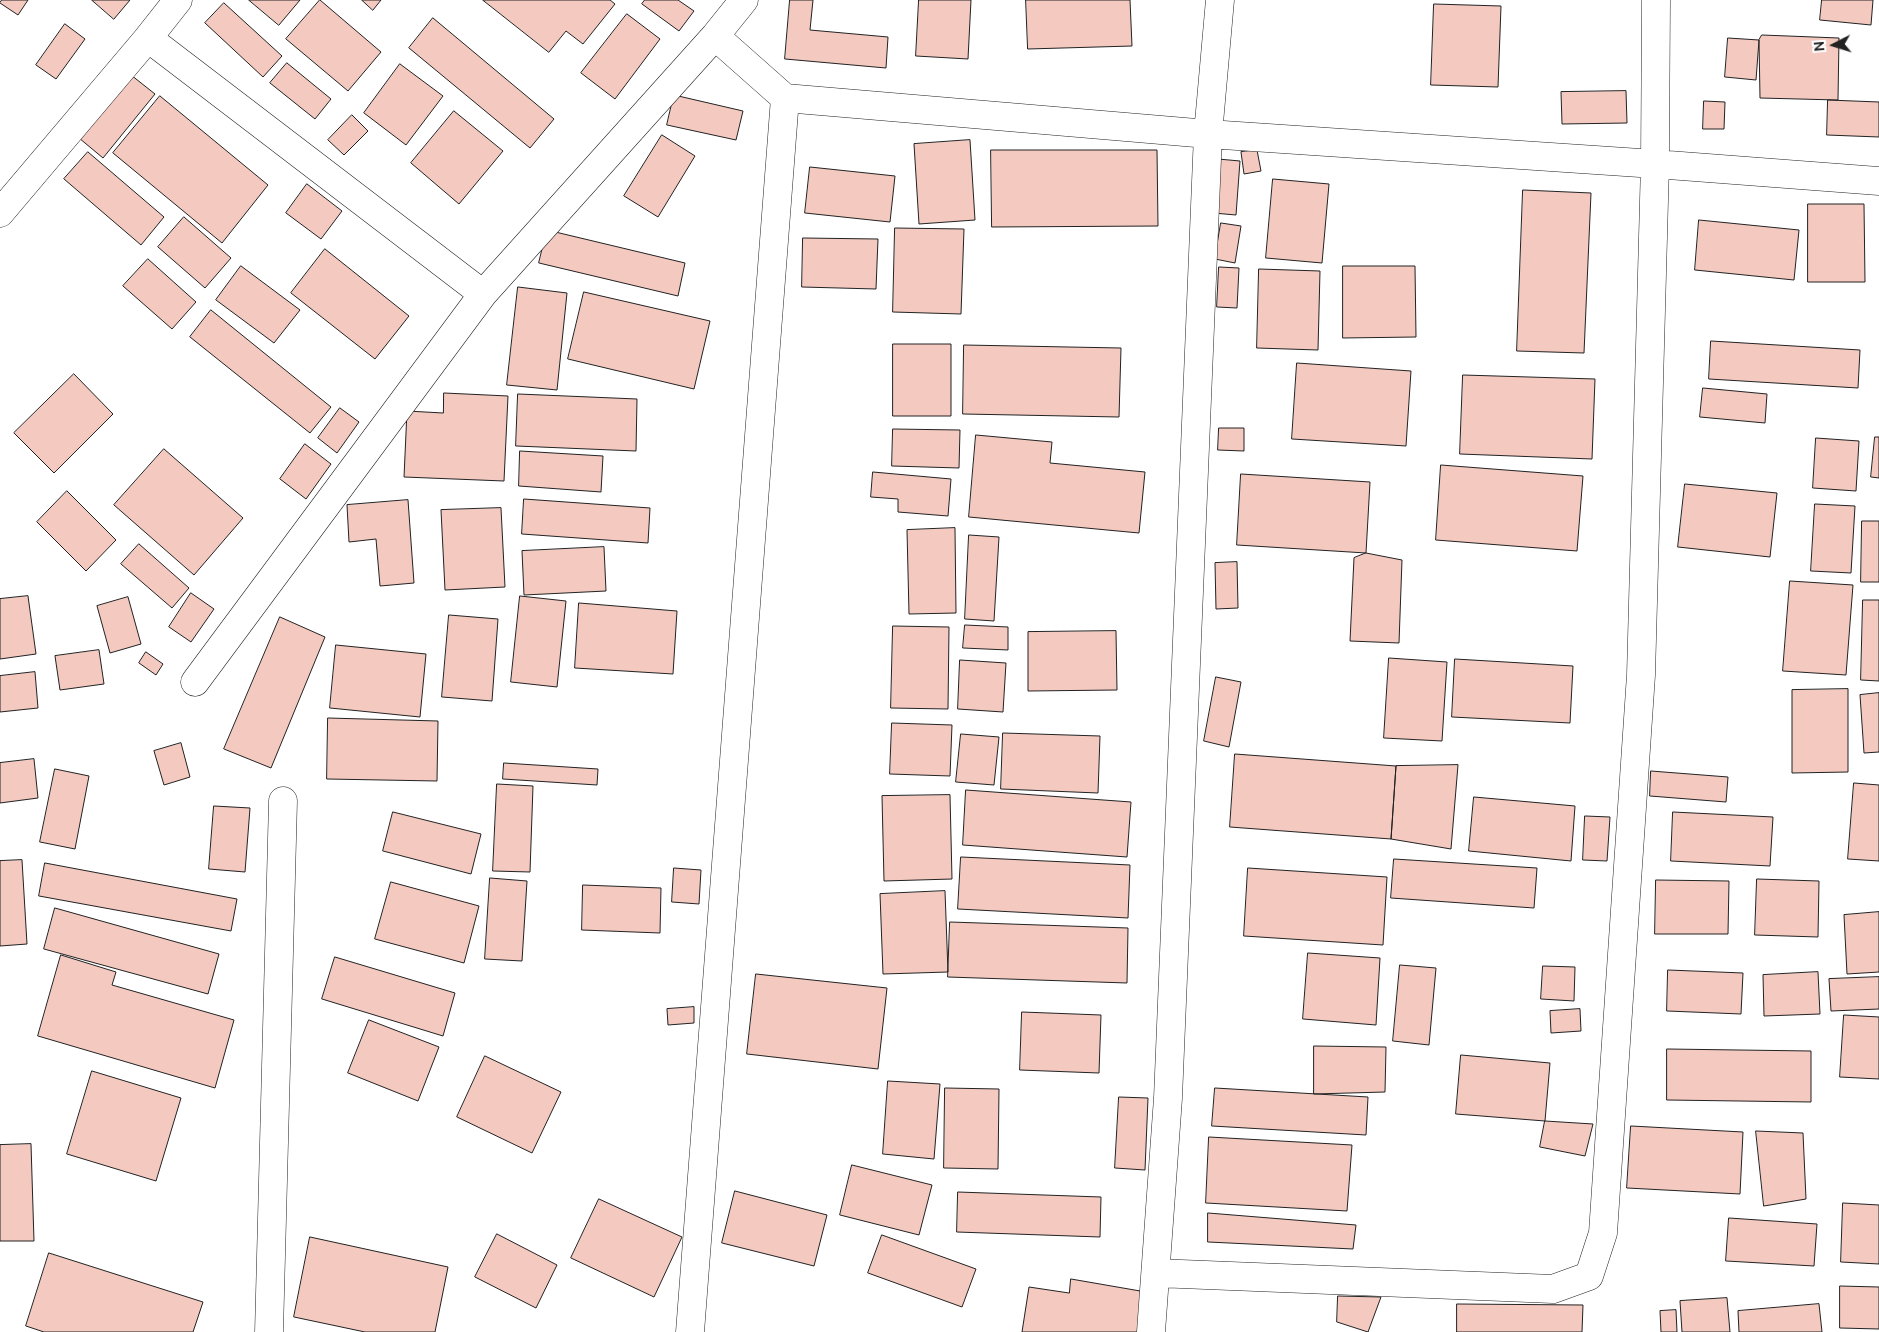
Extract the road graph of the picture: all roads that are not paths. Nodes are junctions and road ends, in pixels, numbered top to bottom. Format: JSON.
{"nodes":[{"id":1,"x":178,"y":0,"type":"edge"},
{"id":2,"x":744,"y":0,"type":"edge"},
{"id":3,"x":1220,"y":0,"type":"edge"},
{"id":4,"x":1656,"y":0,"type":"edge"},
{"id":5,"x":715,"y":36,"type":"junction"},
{"id":6,"x":148,"y":38,"type":"junction"},
{"id":7,"x":785,"y":98,"type":"junction"},
{"id":8,"x":1208,"y":134,"type":"junction"},
{"id":9,"x":1655,"y":164,"type":"junction"},
{"id":10,"x":1879,"y":181,"type":"edge"},
{"id":11,"x":0,"y":214,"type":"edge"},
{"id":12,"x":483,"y":294,"type":"junction"},
{"id":13,"x":195,"y":682,"type":"dead end"},
{"id":14,"x":283,"y":801,"type":"dead end"},
{"id":15,"x":1156,"y":1273,"type":"junction"},
{"id":16,"x":268,"y":1332,"type":"edge"},
{"id":17,"x":690,"y":1332,"type":"edge"},
{"id":18,"x":1151,"y":1332,"type":"edge"}],
"edges":[{"from":1,"to":6,"type":"street"},
{"from":2,"to":5,"type":"street"},
{"from":3,"to":8,"type":"street"},
{"from":4,"to":9,"type":"street"},
{"from":5,"to":7,"type":"street"},
{"from":5,"to":12,"type":"street"},
{"from":6,"to":11,"type":"street"},
{"from":6,"to":12,"type":"street"},
{"from":7,"to":8,"type":"street"},
{"from":7,"to":17,"type":"street"},
{"from":8,"to":9,"type":"street"},
{"from":8,"to":15,"type":"street"},
{"from":9,"to":10,"type":"street"},
{"from":9,"to":15,"type":"street"},
{"from":12,"to":13,"type":"street"},
{"from":14,"to":16,"type":"street"},
{"from":15,"to":18,"type":"street"}]}
